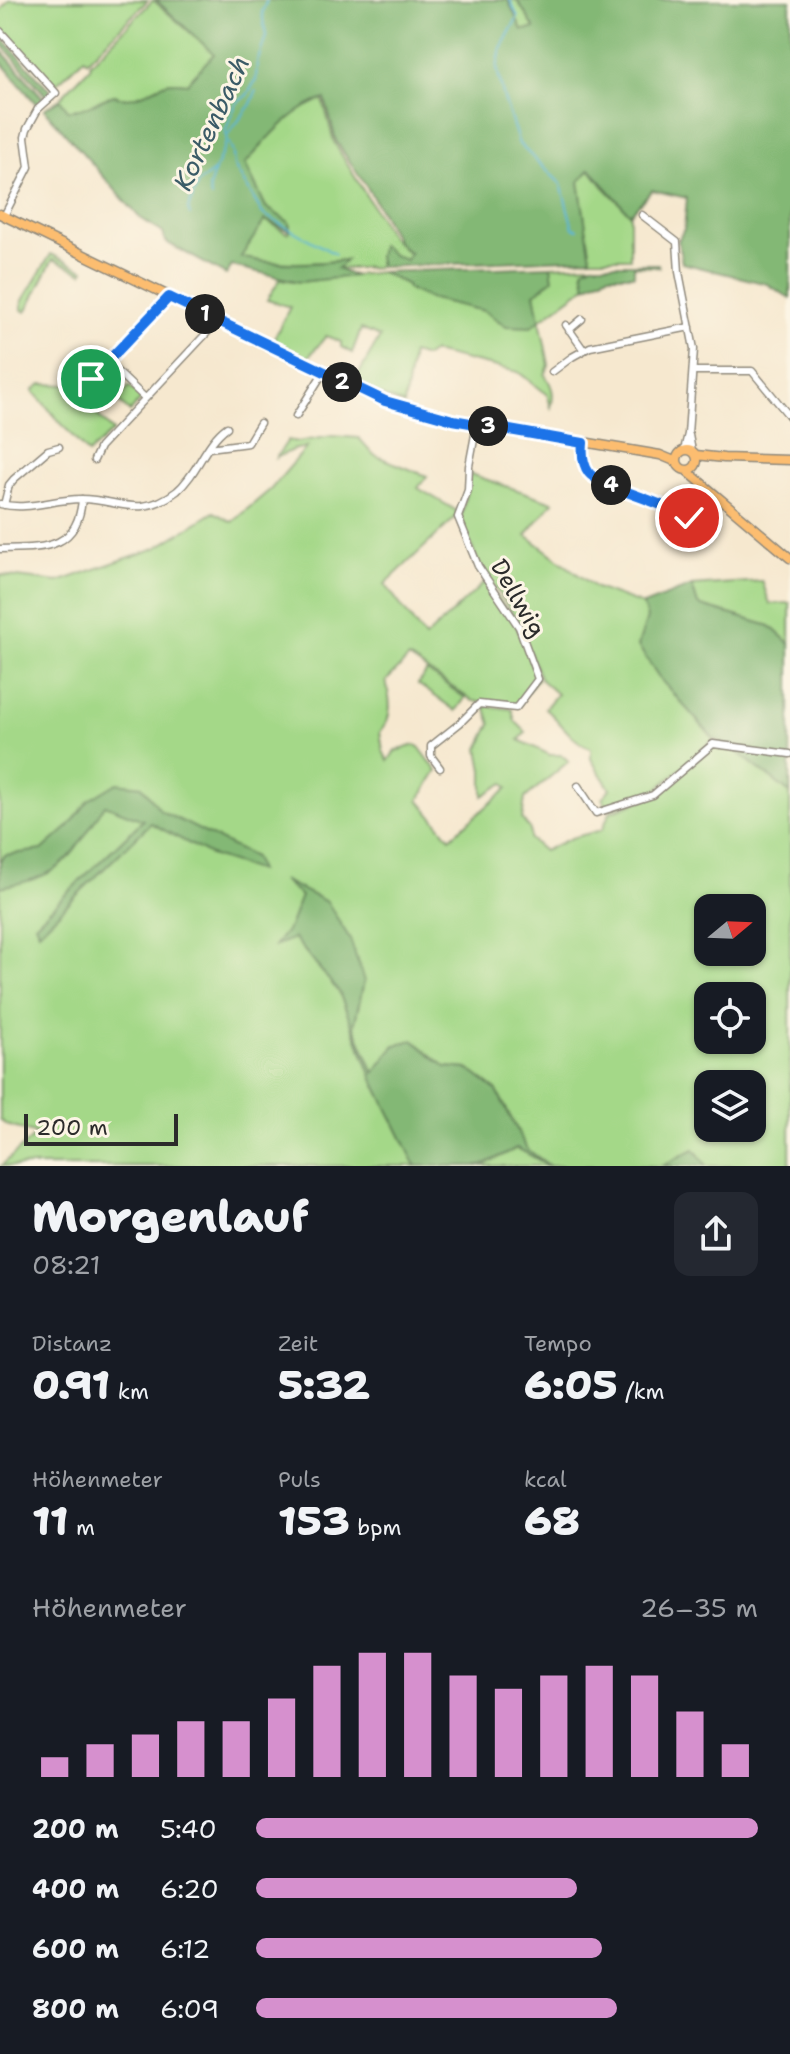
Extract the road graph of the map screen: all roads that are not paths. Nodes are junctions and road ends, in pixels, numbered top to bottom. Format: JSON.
{"nodes":[{"id":1,"x":0,"y":31,"type":"edge"},
{"id":2,"x":2,"y":215,"type":"edge"},
{"id":3,"x":642,"y":215,"type":"dead end"},
{"id":4,"x":169,"y":297,"type":"junction"},
{"id":5,"x":582,"y":319,"type":"dead end"},
{"id":6,"x":218,"y":321,"type":"junction"},
{"id":7,"x":690,"y":327,"type":"junction"},
{"id":8,"x":583,"y":349,"type":"junction"},
{"id":9,"x":107,"y":362,"type":"junction"},
{"id":10,"x":693,"y":371,"type":"junction"},
{"id":11,"x":552,"y":372,"type":"dead end"},
{"id":12,"x":323,"y":373,"type":"junction"},
{"id":13,"x":79,"y":388,"type":"dead end"},
{"id":14,"x":145,"y":398,"type":"junction"},
{"id":15,"x":296,"y":416,"type":"dead end"},
{"id":16,"x":790,"y":417,"type":"edge"},
{"id":17,"x":260,"y":423,"type":"dead end"},
{"id":18,"x":477,"y":424,"type":"junction"},
{"id":19,"x":227,"y":427,"type":"dead end"},
{"id":20,"x":587,"y":443,"type":"junction"},
{"id":21,"x":59,"y":447,"type":"dead end"},
{"id":22,"x":209,"y":448,"type":"junction"},
{"id":23,"x":688,"y":459,"type":"junction"},
{"id":24,"x":94,"y":460,"type":"dead end"},
{"id":25,"x":790,"y":460,"type":"edge"},
{"id":26,"x":82,"y":499,"type":"junction"},
{"id":27,"x":2,"y":504,"type":"edge"},
{"id":28,"x":703,"y":534,"type":"dead end"},
{"id":29,"x":0,"y":549,"type":"edge"},
{"id":30,"x":790,"y":558,"type":"edge"},
{"id":31,"x":790,"y":754,"type":"edge"},
{"id":32,"x":440,"y":768,"type":"dead end"},
{"id":33,"x":578,"y":786,"type":"dead end"}],
"edges":[{"from":1,"to":2,"type":"street"},
{"from":2,"to":4,"type":"main road"},
{"from":3,"to":7,"type":"street"},
{"from":4,"to":6,"type":"main road"},
{"from":4,"to":9,"type":"street"},
{"from":5,"to":8,"type":"street"},
{"from":6,"to":12,"type":"main road"},
{"from":6,"to":14,"type":"street"},
{"from":7,"to":8,"type":"street"},
{"from":7,"to":10,"type":"street"},
{"from":8,"to":11,"type":"street"},
{"from":9,"to":13,"type":"street"},
{"from":9,"to":14,"type":"street"},
{"from":10,"to":16,"type":"street"},
{"from":10,"to":23,"type":"street"},
{"from":12,"to":15,"type":"street"},
{"from":12,"to":18,"type":"main road"},
{"from":14,"to":24,"type":"street"},
{"from":17,"to":22,"type":"street"},
{"from":18,"to":20,"type":"main road"},
{"from":18,"to":32,"type":"street","name":"Dellwig"},
{"from":19,"to":22,"type":"street"},
{"from":20,"to":23,"type":"main road"},
{"from":20,"to":28,"type":"street"},
{"from":21,"to":27,"type":"street"},
{"from":22,"to":26,"type":"street"},
{"from":23,"to":25,"type":"main road"},
{"from":23,"to":30,"type":"main road"},
{"from":26,"to":27,"type":"street"},
{"from":26,"to":29,"type":"street"},
{"from":31,"to":33,"type":"street"}]}
